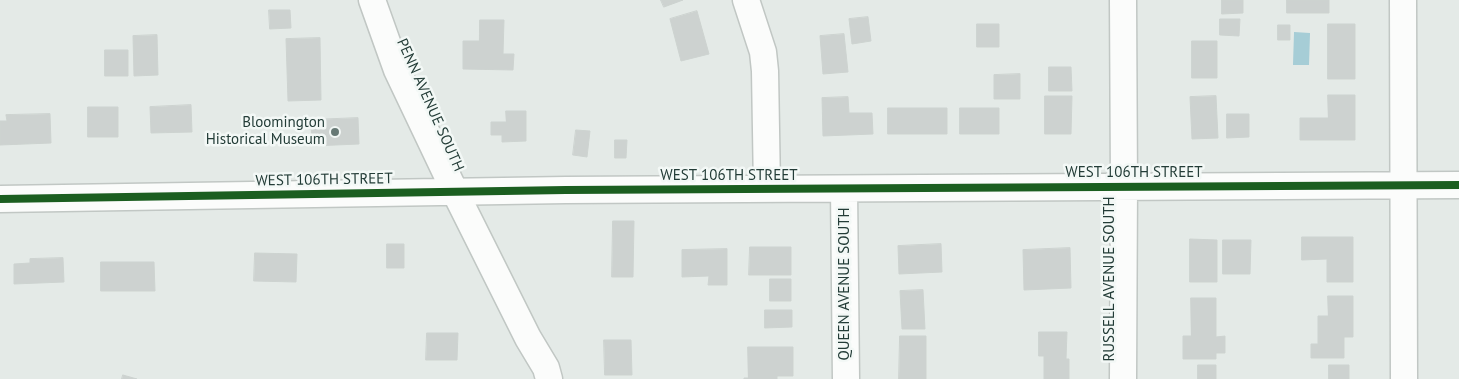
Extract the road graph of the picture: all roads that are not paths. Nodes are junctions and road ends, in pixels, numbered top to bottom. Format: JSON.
{"nodes":[{"id":1,"x":372,"y":0,"type":"edge"},
{"id":2,"x":746,"y":0,"type":"edge"},
{"id":3,"x":1123,"y":0,"type":"edge"},
{"id":4,"x":1403,"y":0,"type":"edge"},
{"id":5,"x":1404,"y":185,"type":"junction"},
{"id":6,"x":1459,"y":185,"type":"edge"},
{"id":7,"x":1124,"y":186,"type":"junction"},
{"id":8,"x":767,"y":189,"type":"junction"},
{"id":9,"x":844,"y":189,"type":"junction"},
{"id":10,"x":455,"y":192,"type":"junction"},
{"id":11,"x":0,"y":198,"type":"edge"},
{"id":12,"x":549,"y":379,"type":"edge"},
{"id":13,"x":846,"y":379,"type":"edge"},
{"id":14,"x":1123,"y":379,"type":"edge"},
{"id":15,"x":1404,"y":379,"type":"edge"}],
"edges":[{"from":1,"to":10,"type":"street","name":"PENN AVENUE SOUTH"},
{"from":2,"to":8,"type":"street"},
{"from":3,"to":7,"type":"street","name":"RUSSELL AVENUE SOUTH"},
{"from":4,"to":5,"type":"street"},
{"from":5,"to":6,"type":"street","name":"WEST 106TH STREET"},
{"from":5,"to":7,"type":"street","name":"WEST 106TH STREET"},
{"from":5,"to":15,"type":"street"},
{"from":7,"to":9,"type":"street","name":"WEST 106TH STREET"},
{"from":7,"to":14,"type":"street","name":"RUSSELL AVENUE SOUTH"},
{"from":8,"to":9,"type":"street","name":"WEST 106TH STREET"},
{"from":8,"to":10,"type":"street","name":"WEST 106TH STREET"},
{"from":9,"to":13,"type":"street","name":"QUEEN AVENUE SOUTH"},
{"from":10,"to":11,"type":"street","name":"WEST 106TH STREET"},
{"from":10,"to":12,"type":"street","name":"PENN AVENUE SOUTH"}]}
